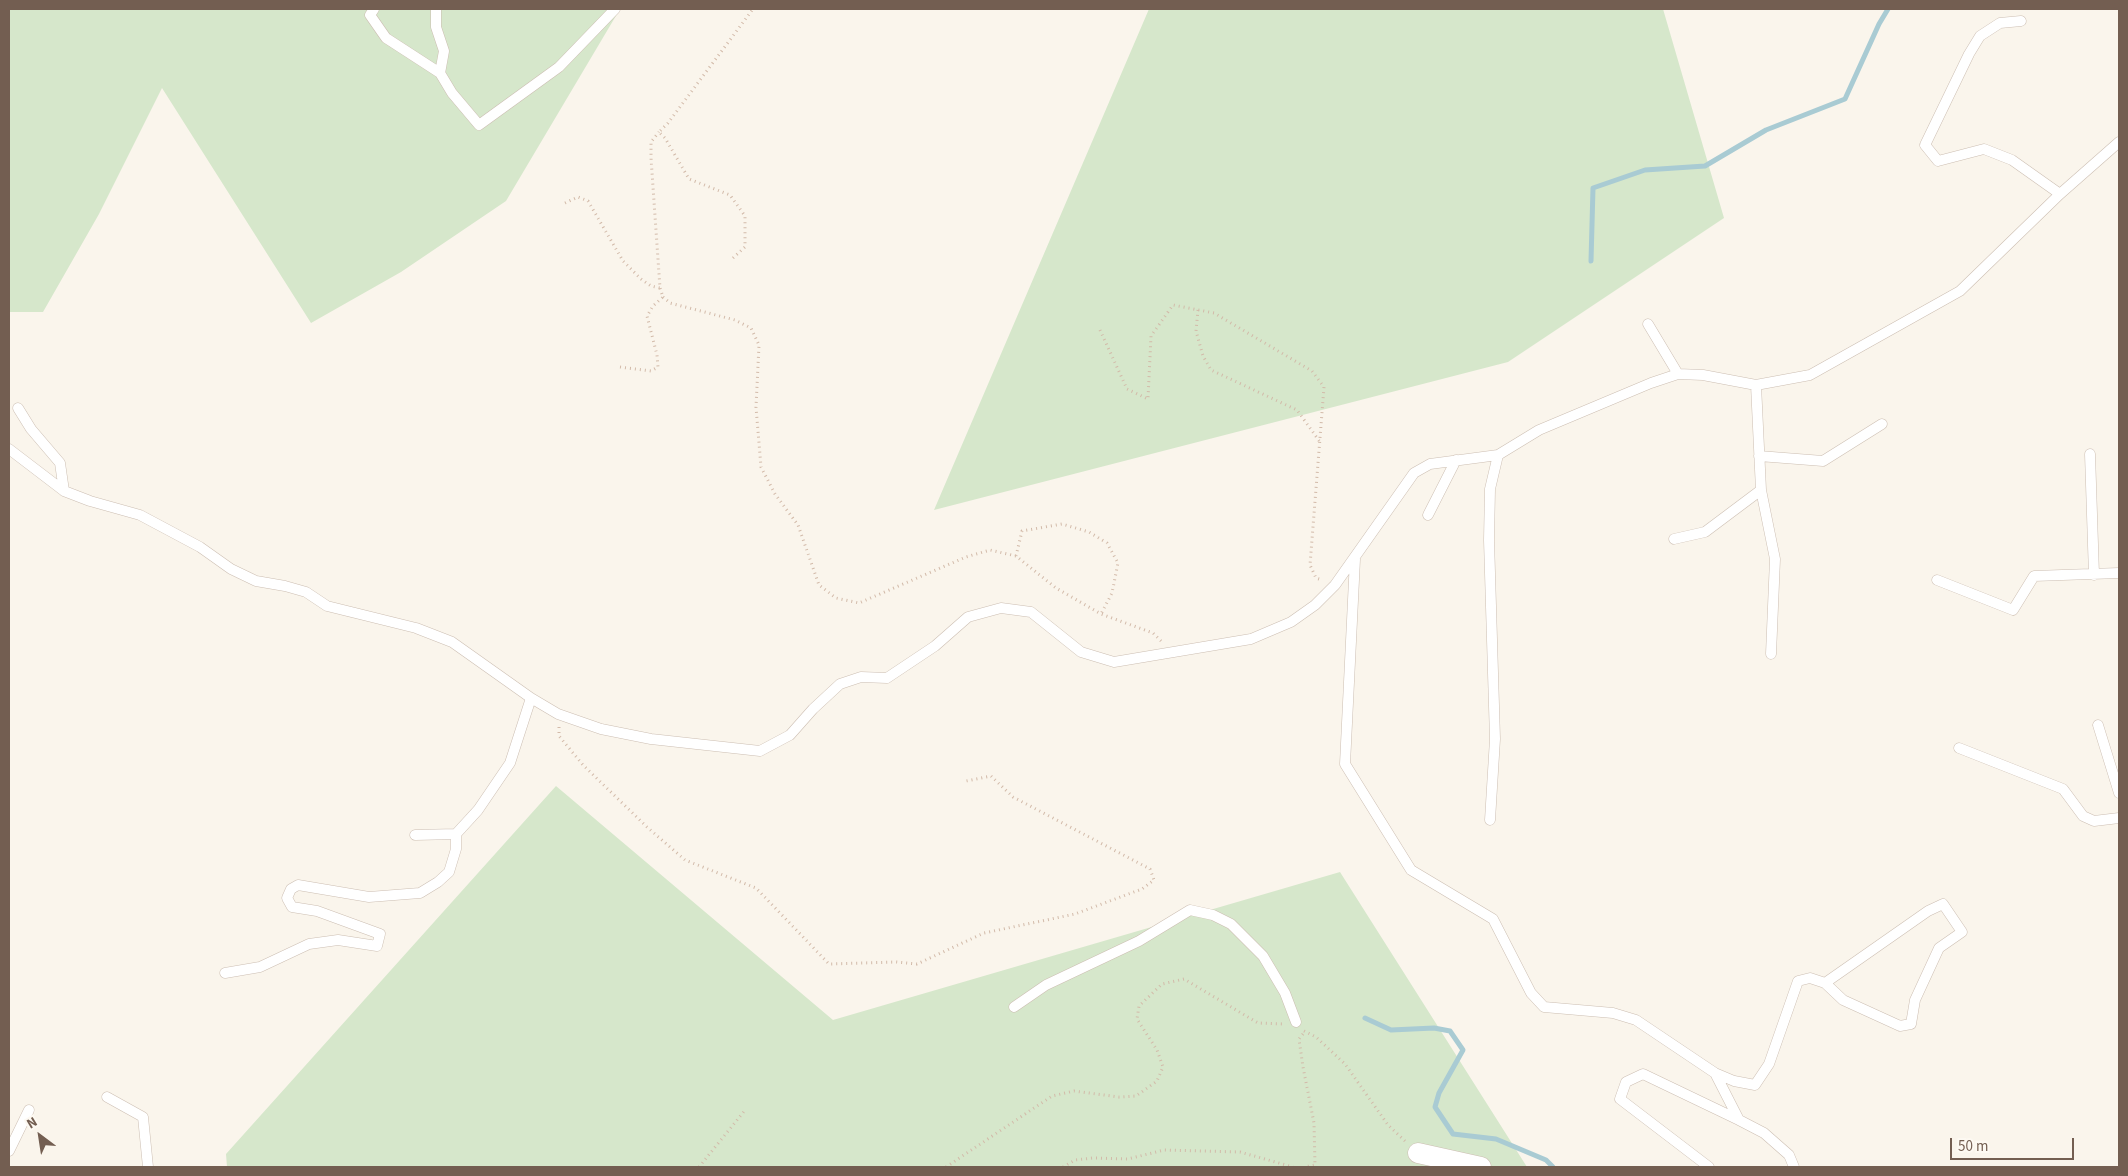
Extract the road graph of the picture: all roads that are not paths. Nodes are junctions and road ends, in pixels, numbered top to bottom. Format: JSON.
{"nodes":[{"id":1,"x":374,"y":9,"type":"edge"},
{"id":2,"x":436,"y":9,"type":"edge"},
{"id":3,"x":615,"y":9,"type":"edge"},
{"id":4,"x":2021,"y":21,"type":"dead end"},
{"id":5,"x":440,"y":73,"type":"junction"},
{"id":6,"x":2119,"y":142,"type":"edge"},
{"id":7,"x":2060,"y":194,"type":"junction"},
{"id":8,"x":1648,"y":324,"type":"dead end"},
{"id":9,"x":1678,"y":374,"type":"junction"},
{"id":10,"x":1756,"y":385,"type":"junction"},
{"id":11,"x":18,"y":408,"type":"dead end"},
{"id":12,"x":1882,"y":424,"type":"dead end"},
{"id":13,"x":9,"y":449,"type":"edge"},
{"id":14,"x":2090,"y":454,"type":"dead end"},
{"id":15,"x":1498,"y":455,"type":"junction"},
{"id":16,"x":1759,"y":456,"type":"junction"},
{"id":17,"x":1456,"y":460,"type":"junction"},
{"id":18,"x":1761,"y":490,"type":"junction"},
{"id":19,"x":64,"y":491,"type":"junction"},
{"id":20,"x":1428,"y":515,"type":"dead end"},
{"id":21,"x":1674,"y":539,"type":"dead end"},
{"id":22,"x":1355,"y":556,"type":"junction"},
{"id":23,"x":2119,"y":573,"type":"edge"},
{"id":24,"x":2094,"y":575,"type":"junction"},
{"id":25,"x":1937,"y":580,"type":"dead end"},
{"id":26,"x":1771,"y":654,"type":"dead end"},
{"id":27,"x":531,"y":698,"type":"junction"},
{"id":28,"x":2098,"y":726,"type":"dead end"},
{"id":29,"x":1959,"y":748,"type":"dead end"},
{"id":30,"x":2119,"y":792,"type":"edge"},
{"id":31,"x":2119,"y":818,"type":"edge"},
{"id":32,"x":1490,"y":820,"type":"dead end"},
{"id":33,"x":415,"y":834,"type":"dead end"},
{"id":34,"x":456,"y":834,"type":"junction"},
{"id":35,"x":225,"y":973,"type":"dead end"},
{"id":36,"x":1824,"y":983,"type":"junction"},
{"id":37,"x":1014,"y":1007,"type":"dead end"},
{"id":38,"x":1296,"y":1022,"type":"road end"},
{"id":39,"x":1715,"y":1073,"type":"junction"},
{"id":40,"x":107,"y":1098,"type":"dead end"},
{"id":41,"x":29,"y":1110,"type":"dead end"},
{"id":42,"x":1739,"y":1120,"type":"junction"},
{"id":43,"x":9,"y":1150,"type":"edge"},
{"id":44,"x":1418,"y":1154,"type":"road end"},
{"id":45,"x":148,"y":1167,"type":"edge"},
{"id":46,"x":1481,"y":1167,"type":"edge"},
{"id":47,"x":1709,"y":1167,"type":"edge"},
{"id":48,"x":1794,"y":1167,"type":"edge"}],
"edges":[{"from":1,"to":5,"type":"lane"},
{"from":2,"to":5,"type":"lane"},
{"from":3,"to":5,"type":"lane"},
{"from":4,"to":7,"type":"lane"},
{"from":6,"to":7,"type":"lane"},
{"from":7,"to":10,"type":"lane"},
{"from":8,"to":9,"type":"lane"},
{"from":9,"to":10,"type":"lane"},
{"from":9,"to":15,"type":"lane"},
{"from":10,"to":16,"type":"lane"},
{"from":11,"to":19,"type":"lane"},
{"from":12,"to":16,"type":"lane"},
{"from":13,"to":19,"type":"lane"},
{"from":14,"to":24,"type":"lane"},
{"from":15,"to":17,"type":"lane"},
{"from":15,"to":32,"type":"lane"},
{"from":16,"to":18,"type":"lane"},
{"from":17,"to":20,"type":"lane"},
{"from":17,"to":22,"type":"lane"},
{"from":18,"to":21,"type":"lane"},
{"from":18,"to":26,"type":"lane"},
{"from":19,"to":27,"type":"lane"},
{"from":22,"to":27,"type":"lane"},
{"from":22,"to":39,"type":"lane"},
{"from":23,"to":24,"type":"lane"},
{"from":24,"to":25,"type":"lane"},
{"from":27,"to":34,"type":"lane"},
{"from":28,"to":30,"type":"lane"},
{"from":29,"to":31,"type":"lane"},
{"from":33,"to":34,"type":"lane"},
{"from":34,"to":35,"type":"lane"},
{"from":36,"to":36,"type":"lane"},
{"from":36,"to":39,"type":"lane"},
{"from":37,"to":38,"type":"lane"},
{"from":39,"to":42,"type":"lane"},
{"from":40,"to":45,"type":"lane"},
{"from":41,"to":43,"type":"lane"},
{"from":42,"to":47,"type":"lane"},
{"from":42,"to":48,"type":"lane"},
{"from":44,"to":46,"type":"street"}]}
